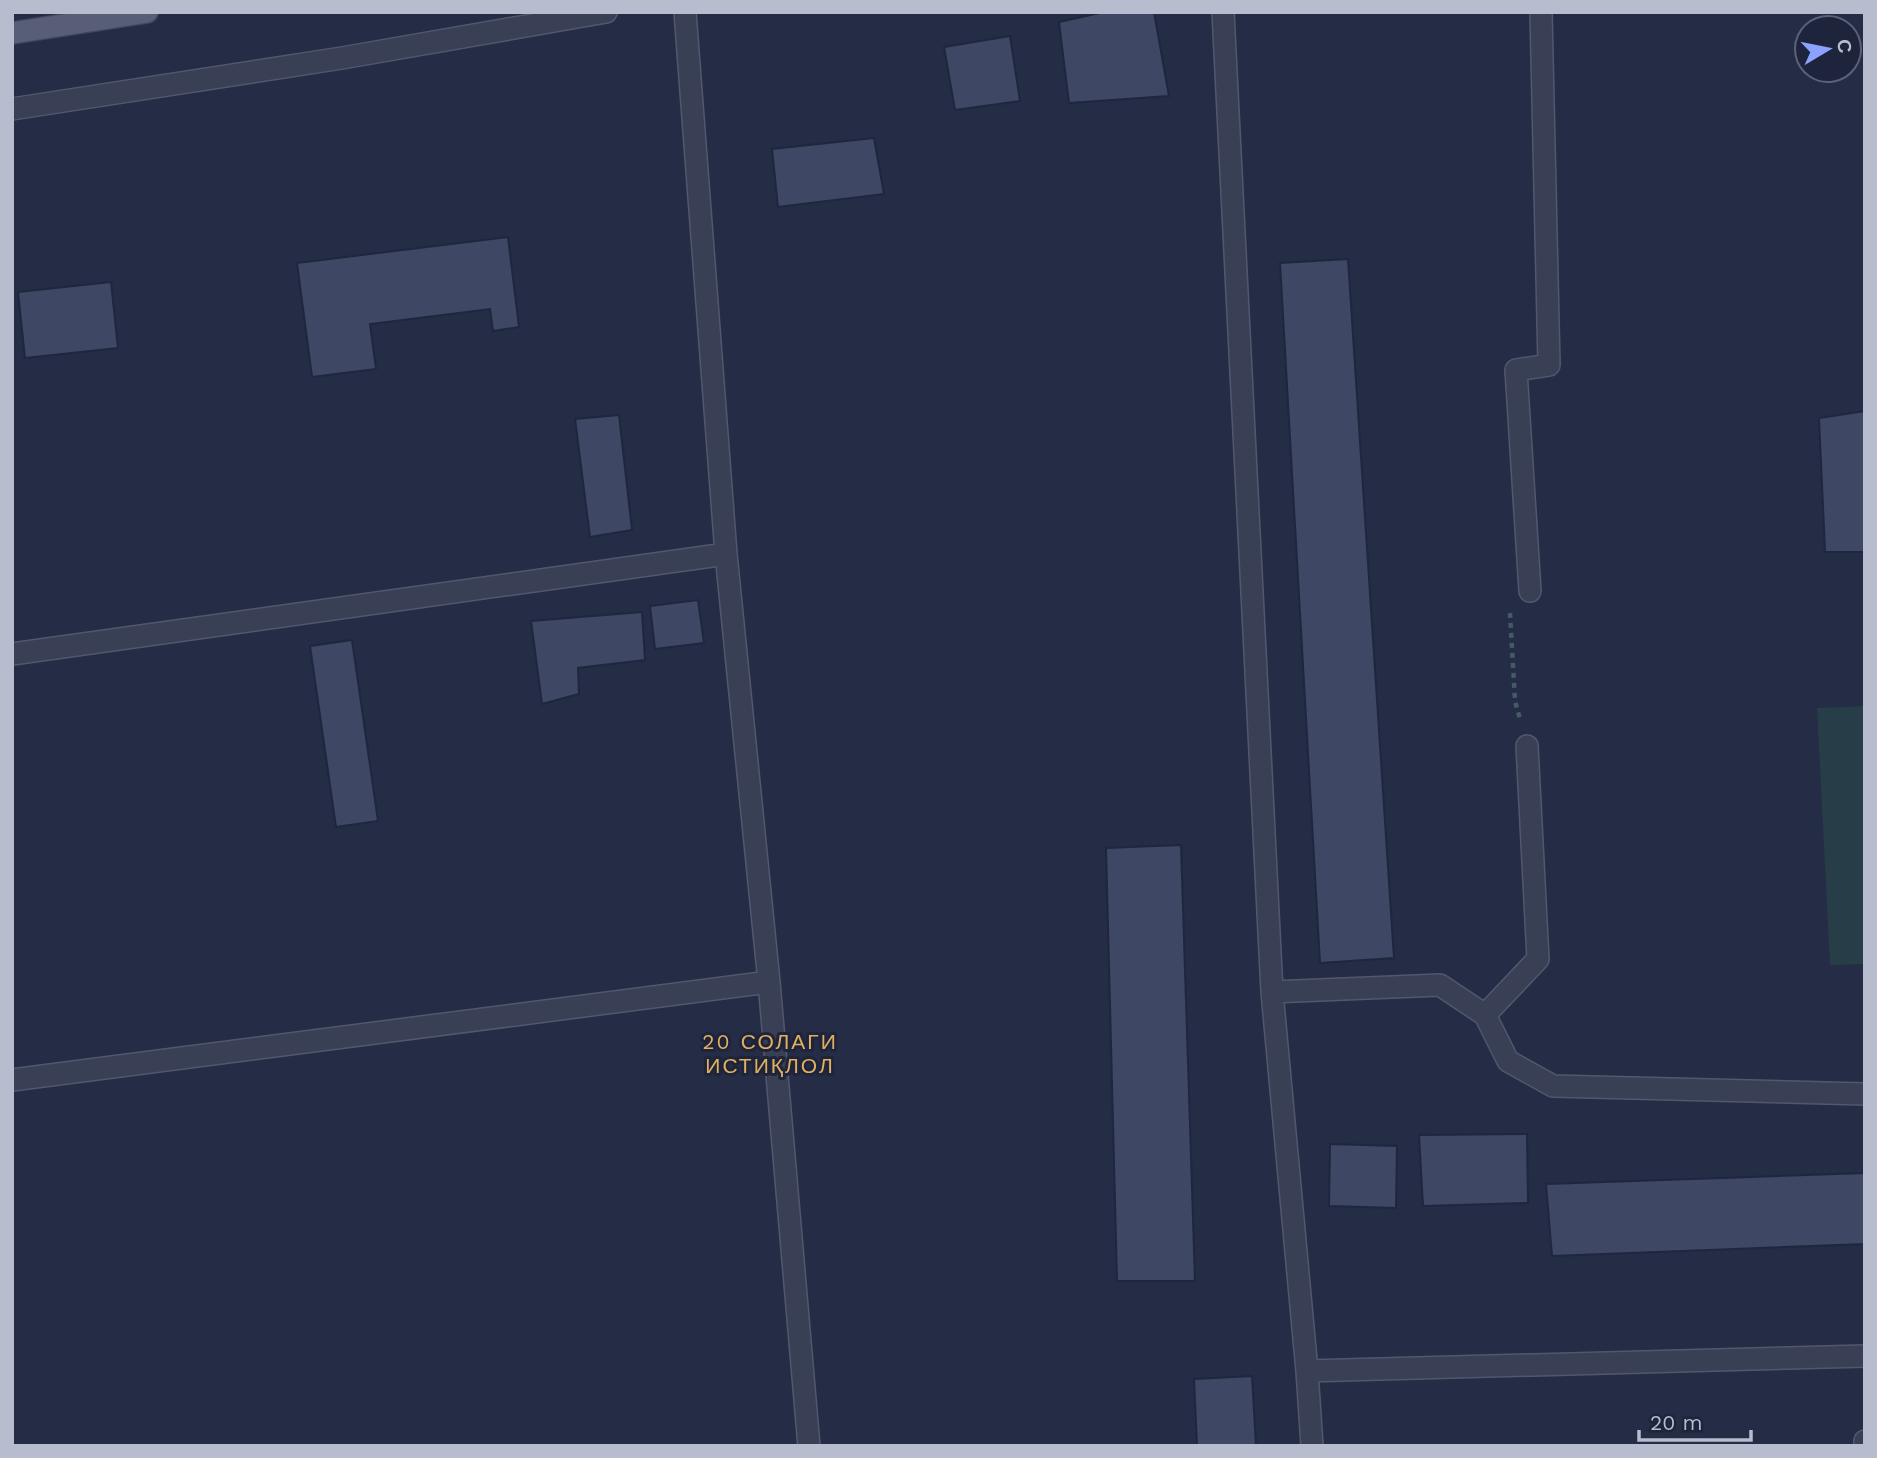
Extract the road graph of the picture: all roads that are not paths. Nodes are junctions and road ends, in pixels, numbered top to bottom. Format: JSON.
{"nodes":[{"id":1,"x":147,"y":12,"type":"edge"},
{"id":2,"x":606,"y":12,"type":"edge"},
{"id":3,"x":685,"y":12,"type":"edge"},
{"id":4,"x":1223,"y":12,"type":"edge"},
{"id":5,"x":1541,"y":12,"type":"edge"},
{"id":6,"x":12,"y":33,"type":"edge"},
{"id":7,"x":12,"y":109,"type":"edge"},
{"id":8,"x":726,"y":554,"type":"junction"},
{"id":9,"x":1530,"y":592,"type":"road end"},
{"id":10,"x":12,"y":654,"type":"edge"},
{"id":11,"x":1527,"y":746,"type":"road end"},
{"id":12,"x":769,"y":982,"type":"junction"},
{"id":13,"x":1272,"y":992,"type":"junction"},
{"id":14,"x":1485,"y":1015,"type":"junction"},
{"id":15,"x":12,"y":1080,"type":"edge"},
{"id":16,"x":1865,"y":1094,"type":"edge"},
{"id":17,"x":1865,"y":1356,"type":"edge"},
{"id":18,"x":1307,"y":1371,"type":"junction"},
{"id":19,"x":809,"y":1446,"type":"edge"},
{"id":20,"x":1312,"y":1446,"type":"edge"}],
"edges":[{"from":1,"to":6,"type":"main road"},
{"from":2,"to":7,"type":"street"},
{"from":3,"to":8,"type":"street"},
{"from":4,"to":13,"type":"street"},
{"from":5,"to":9,"type":"street"},
{"from":8,"to":10,"type":"street"},
{"from":8,"to":12,"type":"street"},
{"from":11,"to":14,"type":"street"},
{"from":12,"to":15,"type":"street"},
{"from":12,"to":19,"type":"street"},
{"from":13,"to":14,"type":"street"},
{"from":13,"to":18,"type":"street"},
{"from":14,"to":16,"type":"street"},
{"from":17,"to":18,"type":"street"},
{"from":18,"to":20,"type":"street"}]}
